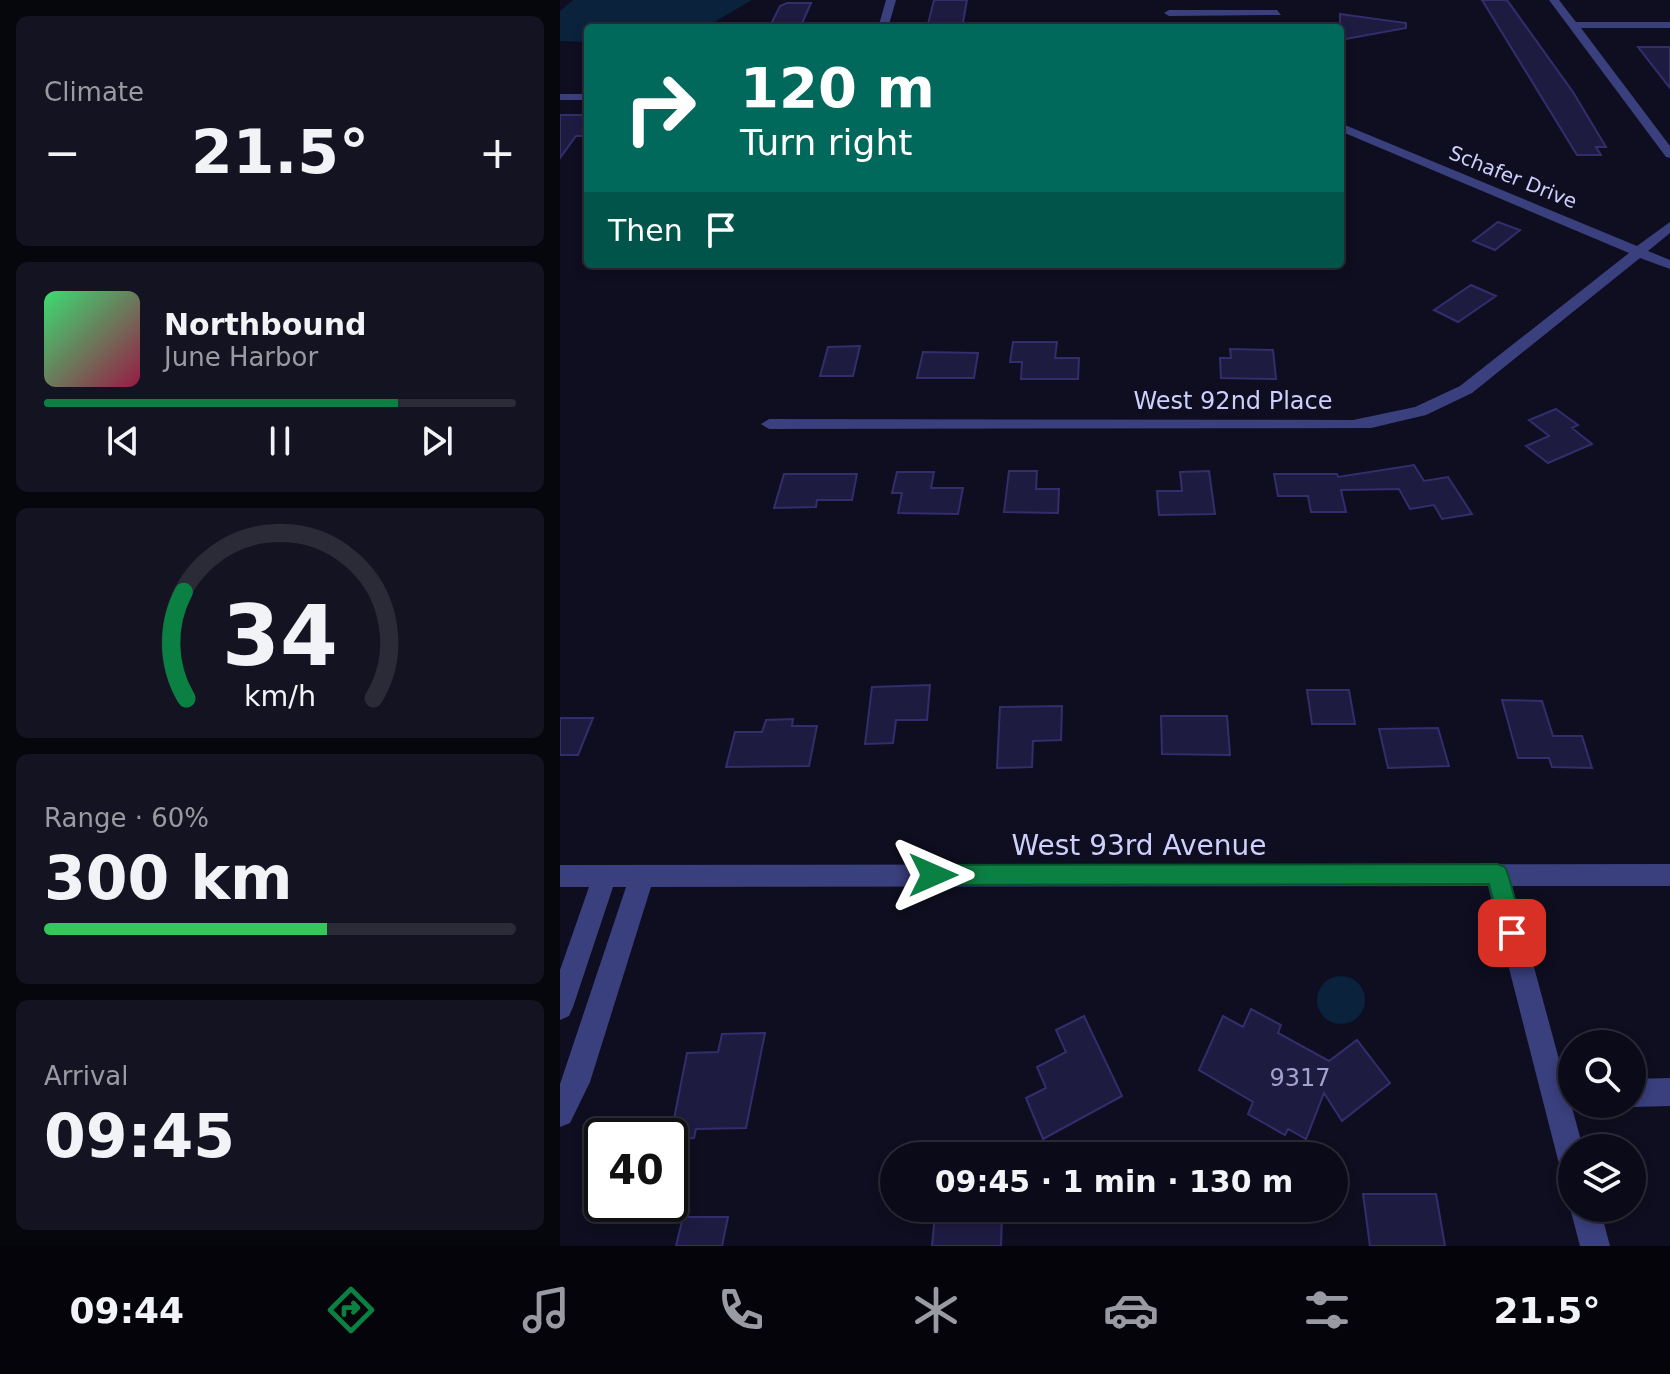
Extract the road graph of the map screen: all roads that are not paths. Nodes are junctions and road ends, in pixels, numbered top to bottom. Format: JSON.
{"nodes":[{"id":1,"x":891,"y":0,"type":"edge"},
{"id":2,"x":1168,"y":0,"type":"edge"},
{"id":3,"x":1554,"y":0,"type":"edge"},
{"id":4,"x":1169,"y":13,"type":"junction"},
{"id":5,"x":1277,"y":13,"type":"dead end"},
{"id":6,"x":884,"y":24,"type":"edge"},
{"id":7,"x":1174,"y":24,"type":"edge"},
{"id":8,"x":1573,"y":25,"type":"junction"},
{"id":9,"x":1670,"y":25,"type":"edge"},
{"id":10,"x":560,"y":97,"type":"edge"},
{"id":11,"x":584,"y":97,"type":"edge"},
{"id":12,"x":1344,"y":129,"type":"edge"},
{"id":13,"x":1670,"y":154,"type":"edge"},
{"id":14,"x":1670,"y":226,"type":"edge"},
{"id":15,"x":1640,"y":251,"type":"junction"},
{"id":16,"x":1670,"y":265,"type":"edge"},
{"id":17,"x":769,"y":424,"type":"dead end"},
{"id":18,"x":1497,"y":874,"type":"junction"},
{"id":19,"x":1670,"y":875,"type":"edge"},
{"id":20,"x":560,"y":876,"type":"edge"},
{"id":21,"x":605,"y":876,"type":"junction"},
{"id":22,"x":642,"y":876,"type":"junction"},
{"id":23,"x":560,"y":1007,"type":"edge"},
{"id":24,"x":1558,"y":1076,"type":"edge"},
{"id":25,"x":1670,"y":1092,"type":"edge"},
{"id":26,"x":1646,"y":1093,"type":"edge"},
{"id":27,"x":560,"y":1113,"type":"edge"},
{"id":28,"x":1589,"y":1222,"type":"edge"},
{"id":29,"x":1595,"y":1246,"type":"edge"}],
"edges":[{"from":1,"to":6,"type":"street"},
{"from":2,"to":4,"type":"street"},
{"from":3,"to":8,"type":"street"},
{"from":4,"to":5,"type":"street"},
{"from":4,"to":7,"type":"street"},
{"from":8,"to":9,"type":"street"},
{"from":8,"to":13,"type":"street"},
{"from":10,"to":11,"type":"street"},
{"from":12,"to":15,"type":"street","name":"Schafer Drive"},
{"from":14,"to":15,"type":"street","name":"West 92nd Place"},
{"from":15,"to":16,"type":"street","name":"Schafer Drive"},
{"from":15,"to":17,"type":"street","name":"West 92nd Place"},
{"from":18,"to":19,"type":"street","name":"West 93rd Avenue"},
{"from":18,"to":22,"type":"street","name":"West 93rd Avenue"},
{"from":18,"to":24,"type":"street"},
{"from":20,"to":21,"type":"street","name":"West 93rd Avenue"},
{"from":21,"to":22,"type":"street","name":"West 93rd Avenue"},
{"from":21,"to":23,"type":"street"},
{"from":22,"to":27,"type":"street"},
{"from":25,"to":26,"type":"street"},
{"from":28,"to":29,"type":"street"}]}
